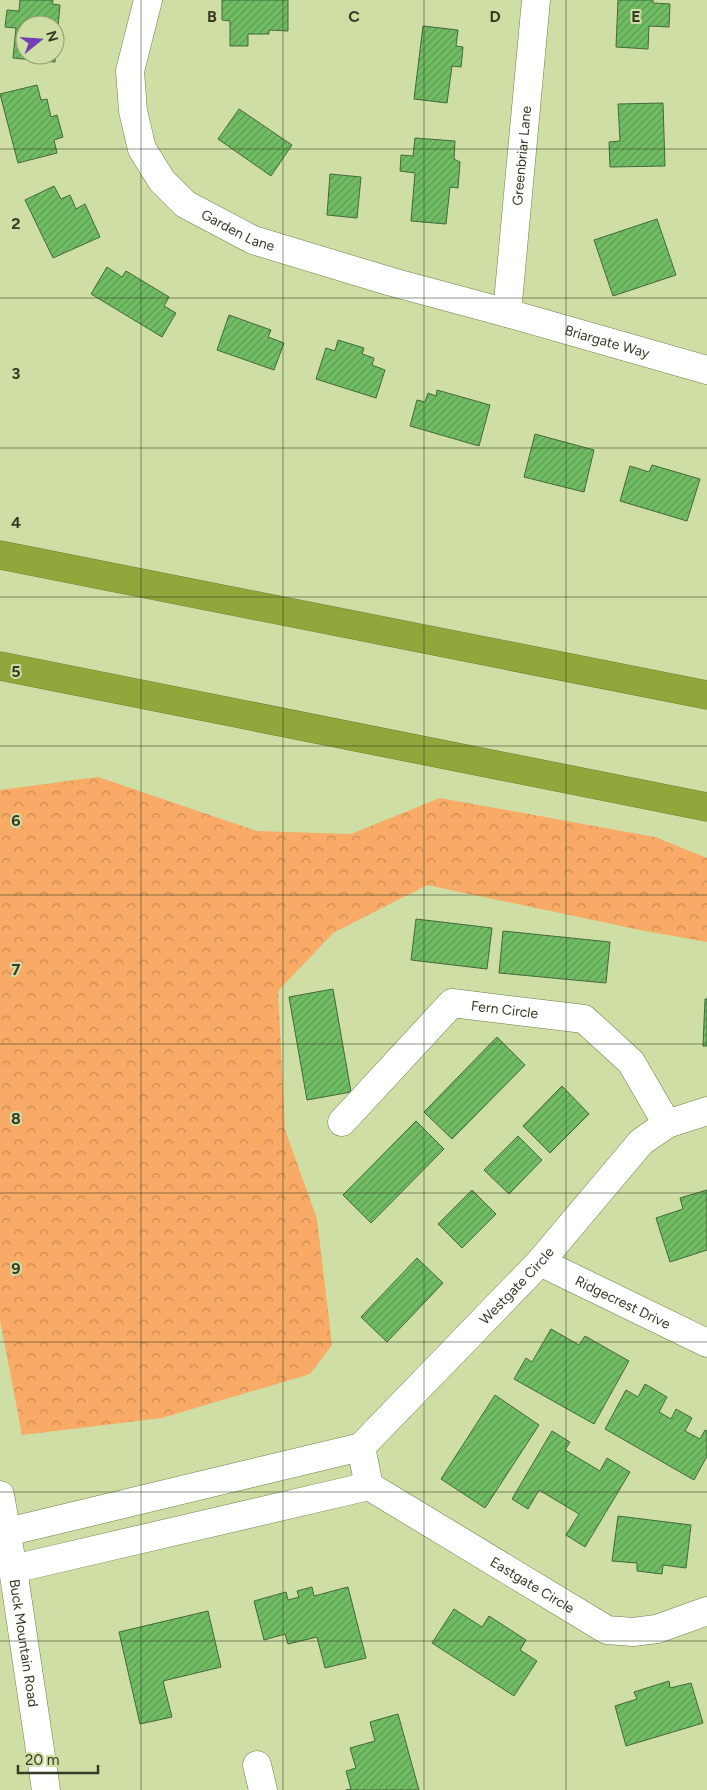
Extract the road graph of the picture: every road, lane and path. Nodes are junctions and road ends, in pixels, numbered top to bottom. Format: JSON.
{"nodes":[{"id":1,"x":148,"y":0,"type":"edge"},
{"id":2,"x":536,"y":0,"type":"edge"},
{"id":3,"x":507,"y":313,"type":"junction"},
{"id":4,"x":707,"y":370,"type":"edge"},
{"id":5,"x":0,"y":555,"type":"edge"},
{"id":6,"x":0,"y":666,"type":"edge"},
{"id":7,"x":707,"y":695,"type":"edge"},
{"id":8,"x":707,"y":807,"type":"edge"},
{"id":9,"x":707,"y":1112,"type":"edge"},
{"id":10,"x":342,"y":1122,"type":"dead end"},
{"id":11,"x":667,"y":1124,"type":"junction"},
{"id":12,"x":540,"y":1262,"type":"junction"},
{"id":13,"x":707,"y":1343,"type":"edge"},
{"id":14,"x":361,"y":1447,"type":"junction"},
{"id":15,"x":369,"y":1486,"type":"junction"},
{"id":16,"x":0,"y":1495,"type":"edge"},
{"id":17,"x":7,"y":1532,"type":"junction"},
{"id":18,"x":13,"y":1569,"type":"junction"},
{"id":19,"x":707,"y":1611,"type":"edge"},
{"id":20,"x":46,"y":1790,"type":"edge"}],
"edges":[{"from":1,"to":3,"type":"street","name":"Garden Lane"},
{"from":2,"to":3,"type":"street","name":"Greenbriar Lane"},
{"from":3,"to":4,"type":"street","name":"Briargate Way"},
{"from":5,"to":7,"type":"highway"},
{"from":6,"to":8,"type":"highway"},
{"from":9,"to":11,"type":"street","name":"Westgate Circle"},
{"from":10,"to":11,"type":"street","name":"Fern Circle"},
{"from":11,"to":12,"type":"street","name":"Westgate Circle"},
{"from":12,"to":13,"type":"street","name":"Ridgecrest Drive"},
{"from":12,"to":14,"type":"street","name":"Westgate Circle"},
{"from":14,"to":15,"type":"street"},
{"from":14,"to":17,"type":"street"},
{"from":15,"to":18,"type":"street"},
{"from":15,"to":19,"type":"street","name":"Eastgate Circle"},
{"from":16,"to":17,"type":"street","name":"Buck Mountain Road"},
{"from":17,"to":18,"type":"street","name":"Buck Mountain Road"},
{"from":18,"to":20,"type":"street","name":"Buck Mountain Road"}]}
